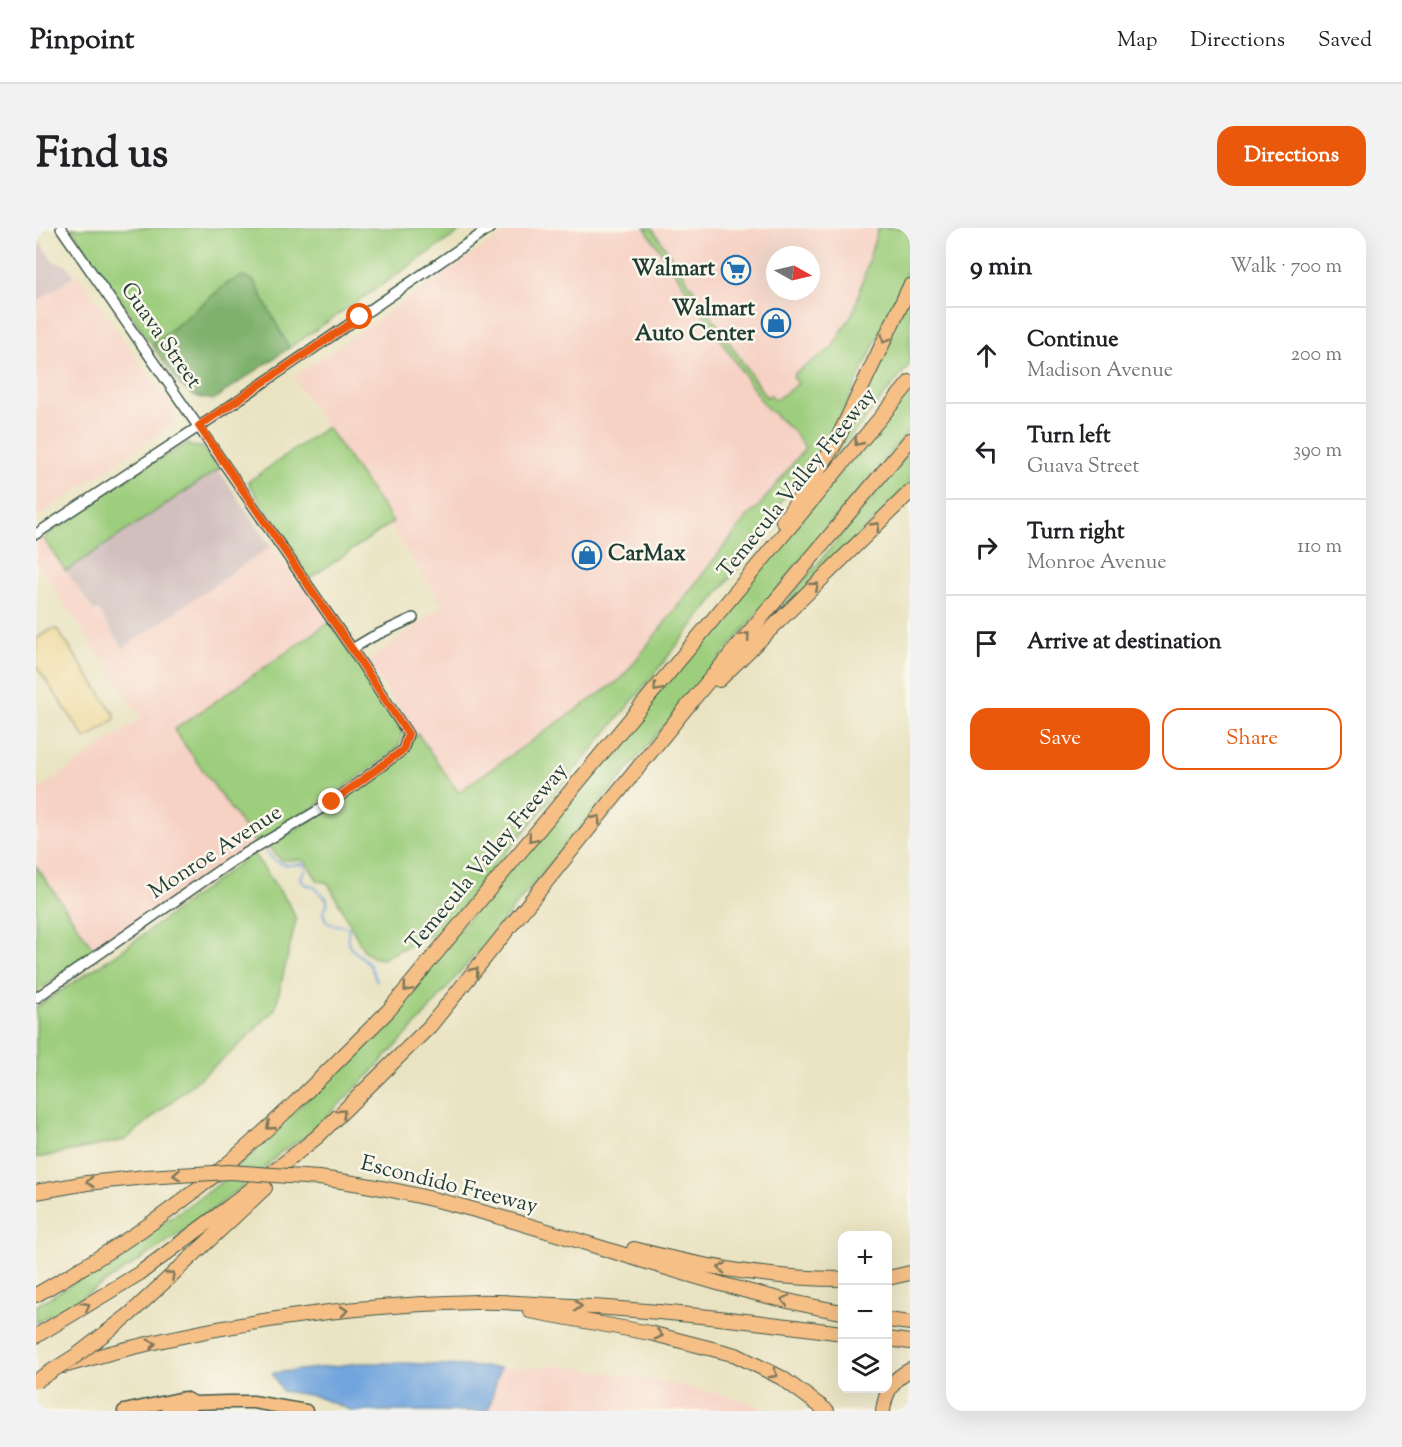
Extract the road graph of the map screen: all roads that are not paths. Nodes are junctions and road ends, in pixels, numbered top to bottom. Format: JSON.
{"nodes":[{"id":1,"x":62,"y":228,"type":"edge"},
{"id":2,"x":490,"y":228,"type":"edge"},
{"id":3,"x":910,"y":286,"type":"edge"},
{"id":4,"x":910,"y":380,"type":"edge"},
{"id":5,"x":199,"y":426,"type":"junction"},
{"id":6,"x":910,"y":440,"type":"edge"},
{"id":7,"x":910,"y":492,"type":"edge"},
{"id":8,"x":36,"y":534,"type":"edge"},
{"id":9,"x":413,"y":618,"type":"dead end"},
{"id":10,"x":694,"y":643,"type":"junction"},
{"id":11,"x":352,"y":649,"type":"junction"},
{"id":12,"x":696,"y":697,"type":"junction"},
{"id":13,"x":408,"y":734,"type":"joint"},
{"id":14,"x":36,"y":998,"type":"edge"},
{"id":15,"x":317,"y":1137,"type":"junction"},
{"id":16,"x":36,"y":1192,"type":"edge"},
{"id":17,"x":512,"y":1221,"type":"junction"},
{"id":18,"x":910,"y":1273,"type":"edge"},
{"id":19,"x":892,"y":1277,"type":"edge"},
{"id":20,"x":838,"y":1279,"type":"edge"},
{"id":21,"x":36,"y":1295,"type":"edge"},
{"id":22,"x":478,"y":1302,"type":"junction"},
{"id":23,"x":838,"y":1311,"type":"edge"},
{"id":24,"x":838,"y":1332,"type":"edge"},
{"id":25,"x":36,"y":1336,"type":"edge"},
{"id":26,"x":892,"y":1340,"type":"edge"},
{"id":27,"x":910,"y":1342,"type":"edge"},
{"id":28,"x":910,"y":1370,"type":"edge"},
{"id":29,"x":36,"y":1374,"type":"edge"},
{"id":30,"x":36,"y":1381,"type":"edge"},
{"id":31,"x":168,"y":1406,"type":"edge"},
{"id":32,"x":124,"y":1411,"type":"edge"},
{"id":33,"x":143,"y":1411,"type":"edge"},
{"id":34,"x":306,"y":1411,"type":"edge"},
{"id":35,"x":827,"y":1411,"type":"edge"},
{"id":36,"x":884,"y":1411,"type":"edge"}],
"edges":[{"from":1,"to":5,"type":"street","name":"Guava Street"},
{"from":2,"to":5,"type":"street"},
{"from":3,"to":10,"type":"highway","one_way":true},
{"from":4,"to":10,"type":"highway","name":"Temecula Valley Freeway","one_way":true},
{"from":5,"to":8,"type":"street"},
{"from":5,"to":11,"type":"street","name":"Guava Street"},
{"from":12,"to":6,"type":"highway","one_way":true},
{"from":12,"to":7,"type":"highway","one_way":true},
{"from":9,"to":11,"type":"street"},
{"from":10,"to":21,"type":"highway","name":"Temecula Valley Freeway","one_way":true},
{"from":11,"to":13,"type":"street","name":"Guava Street"},
{"from":15,"to":12,"type":"highway","one_way":true},
{"from":13,"to":14,"type":"street","name":"Monroe Avenue"},
{"from":25,"to":15,"type":"highway","one_way":true},
{"from":30,"to":15,"type":"highway","one_way":true,"bridge":true},
{"from":17,"to":16,"type":"highway","name":"Escondido Freeway","one_way":true,"bridge":true},
{"from":20,"to":17,"type":"highway","one_way":true},
{"from":23,"to":17,"type":"highway","name":"Escondido Freeway","one_way":true},
{"from":18,"to":19,"type":"highway"},
{"from":22,"to":24,"type":"highway","one_way":true},
{"from":29,"to":22,"type":"highway","one_way":true},
{"from":22,"to":35,"type":"highway","one_way":true},
{"from":26,"to":27,"type":"highway"},
{"from":28,"to":36,"type":"highway"},
{"from":31,"to":32,"type":"main road"},
{"from":31,"to":33,"type":"main road"},
{"from":31,"to":34,"type":"main road"}]}
